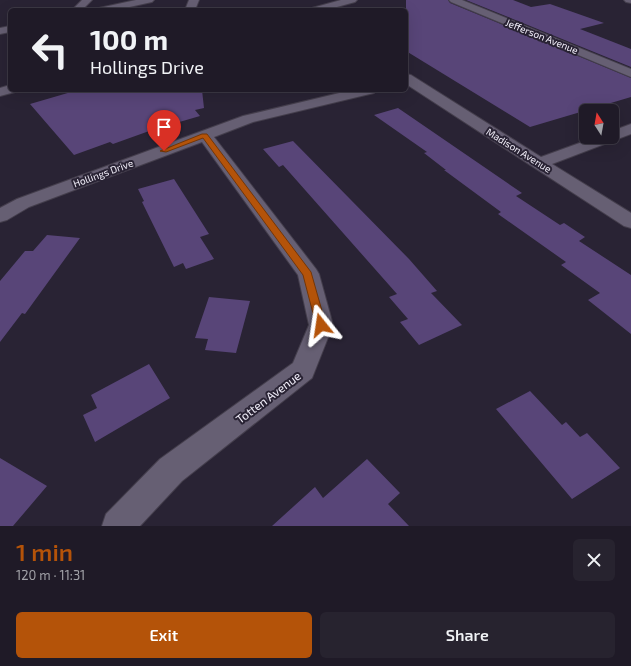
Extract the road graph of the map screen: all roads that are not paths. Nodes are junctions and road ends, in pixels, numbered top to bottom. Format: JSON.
{"nodes":[{"id":1,"x":87,"y":0,"type":"edge"},
{"id":2,"x":149,"y":0,"type":"edge"},
{"id":3,"x":352,"y":0,"type":"edge"},
{"id":4,"x":454,"y":0,"type":"edge"},
{"id":5,"x":79,"y":8,"type":"edge"},
{"id":6,"x":111,"y":8,"type":"edge"},
{"id":7,"x":322,"y":8,"type":"edge"},
{"id":8,"x":631,"y":73,"type":"edge"},
{"id":9,"x":408,"y":81,"type":"edge"},
{"id":10,"x":361,"y":92,"type":"edge"},
{"id":11,"x":631,"y":130,"type":"edge"},
{"id":12,"x":619,"y":134,"type":"edge"},
{"id":13,"x":204,"y":135,"type":"junction"},
{"id":14,"x":592,"y":144,"type":"edge"},
{"id":15,"x":540,"y":163,"type":"junction"},
{"id":16,"x":0,"y":216,"type":"edge"},
{"id":17,"x":631,"y":222,"type":"edge"},
{"id":18,"x":118,"y":526,"type":"edge"}],
"edges":[{"from":1,"to":5,"type":"street"},
{"from":2,"to":6,"type":"street"},
{"from":3,"to":7,"type":"street"},
{"from":4,"to":8,"type":"street","name":"Jefferson Avenue"},
{"from":9,"to":15,"type":"street","name":"Madison Avenue"},
{"from":10,"to":13,"type":"street","name":"Hollings Drive"},
{"from":11,"to":12,"type":"street"},
{"from":13,"to":16,"type":"street","name":"Hollings Drive"},
{"from":13,"to":18,"type":"street","name":"Totten Avenue"},
{"from":14,"to":15,"type":"street"},
{"from":15,"to":17,"type":"street","name":"Madison Avenue"}]}
